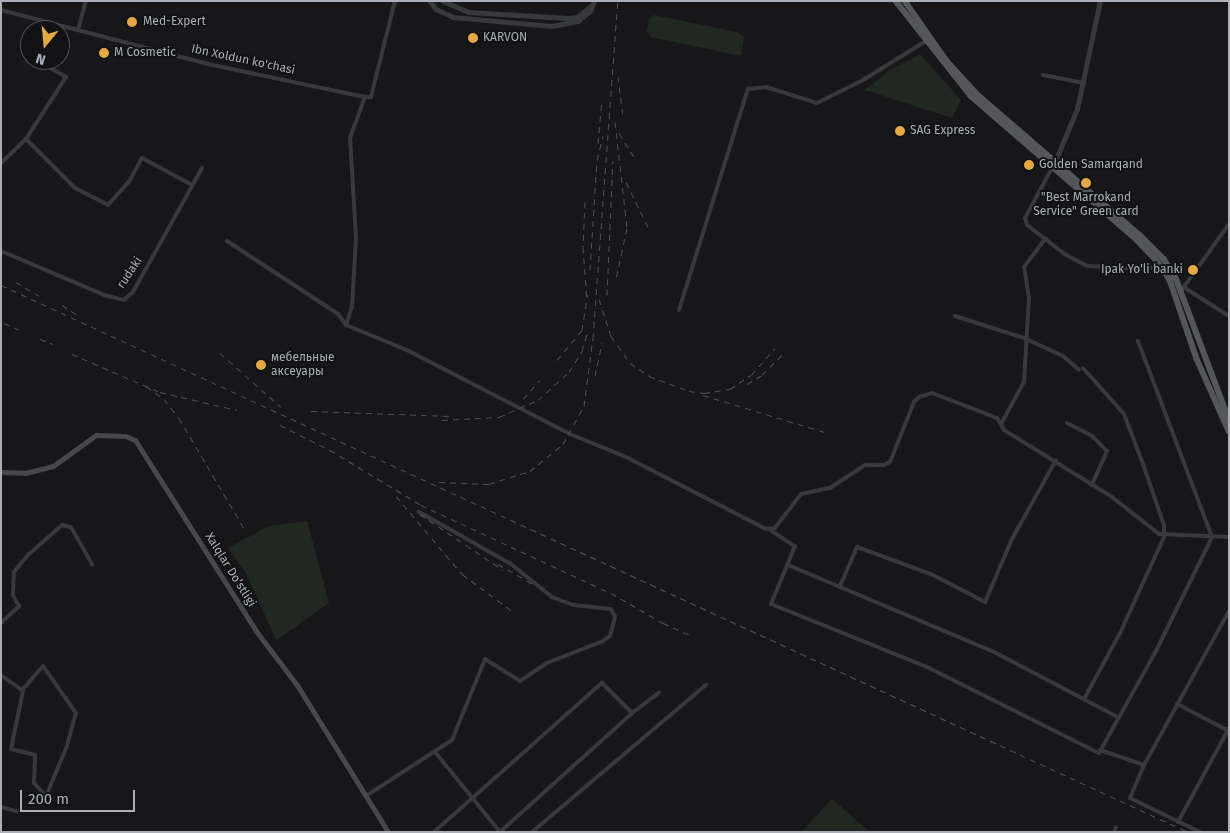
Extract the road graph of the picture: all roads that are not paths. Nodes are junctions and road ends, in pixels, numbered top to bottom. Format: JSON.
{"nodes":[{"id":1,"x":86,"y":1,"type":"edge"},
{"id":2,"x":395,"y":1,"type":"edge"},
{"id":3,"x":430,"y":1,"type":"edge"},
{"id":4,"x":443,"y":1,"type":"edge"},
{"id":5,"x":896,"y":1,"type":"edge"},
{"id":6,"x":905,"y":1,"type":"edge"},
{"id":7,"x":1100,"y":1,"type":"edge"},
{"id":8,"x":594,"y":3,"type":"edge"},
{"id":9,"x":1,"y":10,"type":"edge"},
{"id":10,"x":37,"y":20,"type":"edge"},
{"id":11,"x":70,"y":28,"type":"edge"},
{"id":12,"x":78,"y":30,"type":"junction"},
{"id":13,"x":926,"y":41,"type":"junction"},
{"id":14,"x":54,"y":70,"type":"edge"},
{"id":15,"x":1043,"y":75,"type":"dead end"},
{"id":16,"x":1084,"y":83,"type":"junction"},
{"id":17,"x":365,"y":97,"type":"junction"},
{"id":18,"x":26,"y":139,"type":"junction"},
{"id":19,"x":1,"y":163,"type":"edge"},
{"id":20,"x":1054,"y":165,"type":"junction"},
{"id":21,"x":202,"y":168,"type":"dead end"},
{"id":22,"x":192,"y":185,"type":"junction"},
{"id":23,"x":1229,"y":224,"type":"edge"},
{"id":24,"x":1046,"y":238,"type":"junction"},
{"id":25,"x":227,"y":241,"type":"dead end"},
{"id":26,"x":1,"y":251,"type":"edge"},
{"id":27,"x":1161,"y":266,"type":"junction"},
{"id":28,"x":1180,"y":291,"type":"junction"},
{"id":29,"x":679,"y":310,"type":"dead end"},
{"id":30,"x":955,"y":316,"type":"dead end"},
{"id":31,"x":1229,"y":316,"type":"edge"},
{"id":32,"x":346,"y":325,"type":"junction"},
{"id":33,"x":1024,"y":338,"type":"junction"},
{"id":34,"x":1138,"y":341,"type":"dead end"},
{"id":35,"x":1229,"y":419,"type":"edge"},
{"id":36,"x":1067,"y":423,"type":"dead end"},
{"id":37,"x":1001,"y":424,"type":"junction"},
{"id":38,"x":1229,"y":431,"type":"edge"},
{"id":39,"x":1056,"y":460,"type":"junction"},
{"id":40,"x":1,"y":472,"type":"edge"},
{"id":41,"x":1092,"y":484,"type":"junction"},
{"id":42,"x":420,"y":512,"type":"dead end"},
{"id":43,"x":770,"y":530,"type":"junction"},
{"id":44,"x":1164,"y":537,"type":"junction"},
{"id":45,"x":1212,"y":537,"type":"junction"},
{"id":46,"x":1229,"y":537,"type":"edge"},
{"id":47,"x":92,"y":564,"type":"dead end"},
{"id":48,"x":788,"y":564,"type":"junction"},
{"id":49,"x":840,"y":586,"type":"junction"},
{"id":50,"x":1229,"y":611,"type":"edge"},
{"id":51,"x":1,"y":623,"type":"edge"},
{"id":52,"x":1,"y":675,"type":"edge"},
{"id":53,"x":706,"y":685,"type":"dead end"},
{"id":54,"x":22,"y":690,"type":"junction"},
{"id":55,"x":659,"y":693,"type":"dead end"},
{"id":56,"x":1084,"y":699,"type":"junction"},
{"id":57,"x":1178,"y":704,"type":"junction"},
{"id":58,"x":632,"y":713,"type":"junction"},
{"id":59,"x":1118,"y":717,"type":"junction"},
{"id":60,"x":1228,"y":729,"type":"edge"},
{"id":61,"x":1100,"y":750,"type":"junction"},
{"id":62,"x":435,"y":752,"type":"junction"},
{"id":63,"x":1144,"y":765,"type":"junction"},
{"id":64,"x":366,"y":796,"type":"junction"},
{"id":65,"x":473,"y":798,"type":"junction"},
{"id":66,"x":1,"y":806,"type":"edge"},
{"id":67,"x":16,"y":811,"type":"dead end"},
{"id":68,"x":1178,"y":822,"type":"junction"},
{"id":69,"x":1116,"y":827,"type":"dead end"},
{"id":70,"x":388,"y":832,"type":"edge"},
{"id":71,"x":434,"y":832,"type":"edge"},
{"id":72,"x":500,"y":832,"type":"edge"},
{"id":73,"x":532,"y":832,"type":"edge"},
{"id":74,"x":1114,"y":832,"type":"edge"},
{"id":75,"x":1200,"y":832,"type":"edge"}],
"edges":[{"from":1,"to":12,"type":"street"},
{"from":2,"to":17,"type":"street"},
{"from":3,"to":8,"type":"street"},
{"from":4,"to":8,"type":"street"},
{"from":5,"to":13,"type":"main road"},
{"from":6,"to":20,"type":"main road"},
{"from":7,"to":16,"type":"street"},
{"from":9,"to":10,"type":"street","name":"Ibn Xoldun ko'chasi"},
{"from":11,"to":12,"type":"street","name":"Ibn Xoldun ko'chasi"},
{"from":12,"to":17,"type":"street","name":"Ibn Xoldun ko'chasi"},
{"from":13,"to":20,"type":"main road"},
{"from":13,"to":29,"type":"street"},
{"from":14,"to":18,"type":"street"},
{"from":15,"to":16,"type":"street"},
{"from":16,"to":20,"type":"street"},
{"from":17,"to":32,"type":"street"},
{"from":18,"to":19,"type":"street"},
{"from":18,"to":22,"type":"street"},
{"from":20,"to":24,"type":"street"},
{"from":20,"to":27,"type":"main road"},
{"from":20,"to":28,"type":"main road"},
{"from":21,"to":22,"type":"street","name":"rudaki"},
{"from":22,"to":26,"type":"street","name":"rudaki"},
{"from":23,"to":28,"type":"street"},
{"from":24,"to":27,"type":"street"},
{"from":24,"to":33,"type":"street"},
{"from":25,"to":32,"type":"street"},
{"from":27,"to":28,"type":"main road"},
{"from":28,"to":31,"type":"street"},
{"from":28,"to":35,"type":"main road"},
{"from":28,"to":38,"type":"main road"},
{"from":30,"to":33,"type":"street"},
{"from":32,"to":43,"type":"street"},
{"from":33,"to":37,"type":"street"},
{"from":33,"to":44,"type":"street"},
{"from":34,"to":45,"type":"street"},
{"from":36,"to":41,"type":"street"},
{"from":37,"to":39,"type":"street"},
{"from":37,"to":43,"type":"street"},
{"from":39,"to":41,"type":"street"},
{"from":39,"to":49,"type":"street"},
{"from":40,"to":64,"type":"main road","name":"Xalqlar Do’stligi"},
{"from":41,"to":44,"type":"street"},
{"from":42,"to":62,"type":"street"},
{"from":43,"to":48,"type":"street"},
{"from":44,"to":45,"type":"street"},
{"from":44,"to":56,"type":"street"},
{"from":45,"to":46,"type":"street"},
{"from":45,"to":59,"type":"street"},
{"from":47,"to":51,"type":"street"},
{"from":48,"to":49,"type":"street"},
{"from":48,"to":61,"type":"street"},
{"from":49,"to":56,"type":"street"},
{"from":50,"to":57,"type":"street"},
{"from":52,"to":54,"type":"street"},
{"from":53,"to":73,"type":"street"},
{"from":54,"to":54,"type":"street"},
{"from":55,"to":58,"type":"street"},
{"from":56,"to":59,"type":"street"},
{"from":57,"to":60,"type":"street"},
{"from":57,"to":63,"type":"street"},
{"from":58,"to":65,"type":"street"},
{"from":58,"to":72,"type":"street"},
{"from":59,"to":61,"type":"street"},
{"from":60,"to":68,"type":"street"},
{"from":61,"to":63,"type":"street"},
{"from":62,"to":64,"type":"street"},
{"from":62,"to":65,"type":"street"},
{"from":63,"to":68,"type":"street"},
{"from":64,"to":70,"type":"main road","name":"Xalqlar Do’stligi"},
{"from":65,"to":71,"type":"street"},
{"from":65,"to":72,"type":"street"},
{"from":66,"to":67,"type":"street"},
{"from":68,"to":75,"type":"street"},
{"from":69,"to":74,"type":"street"}]}
